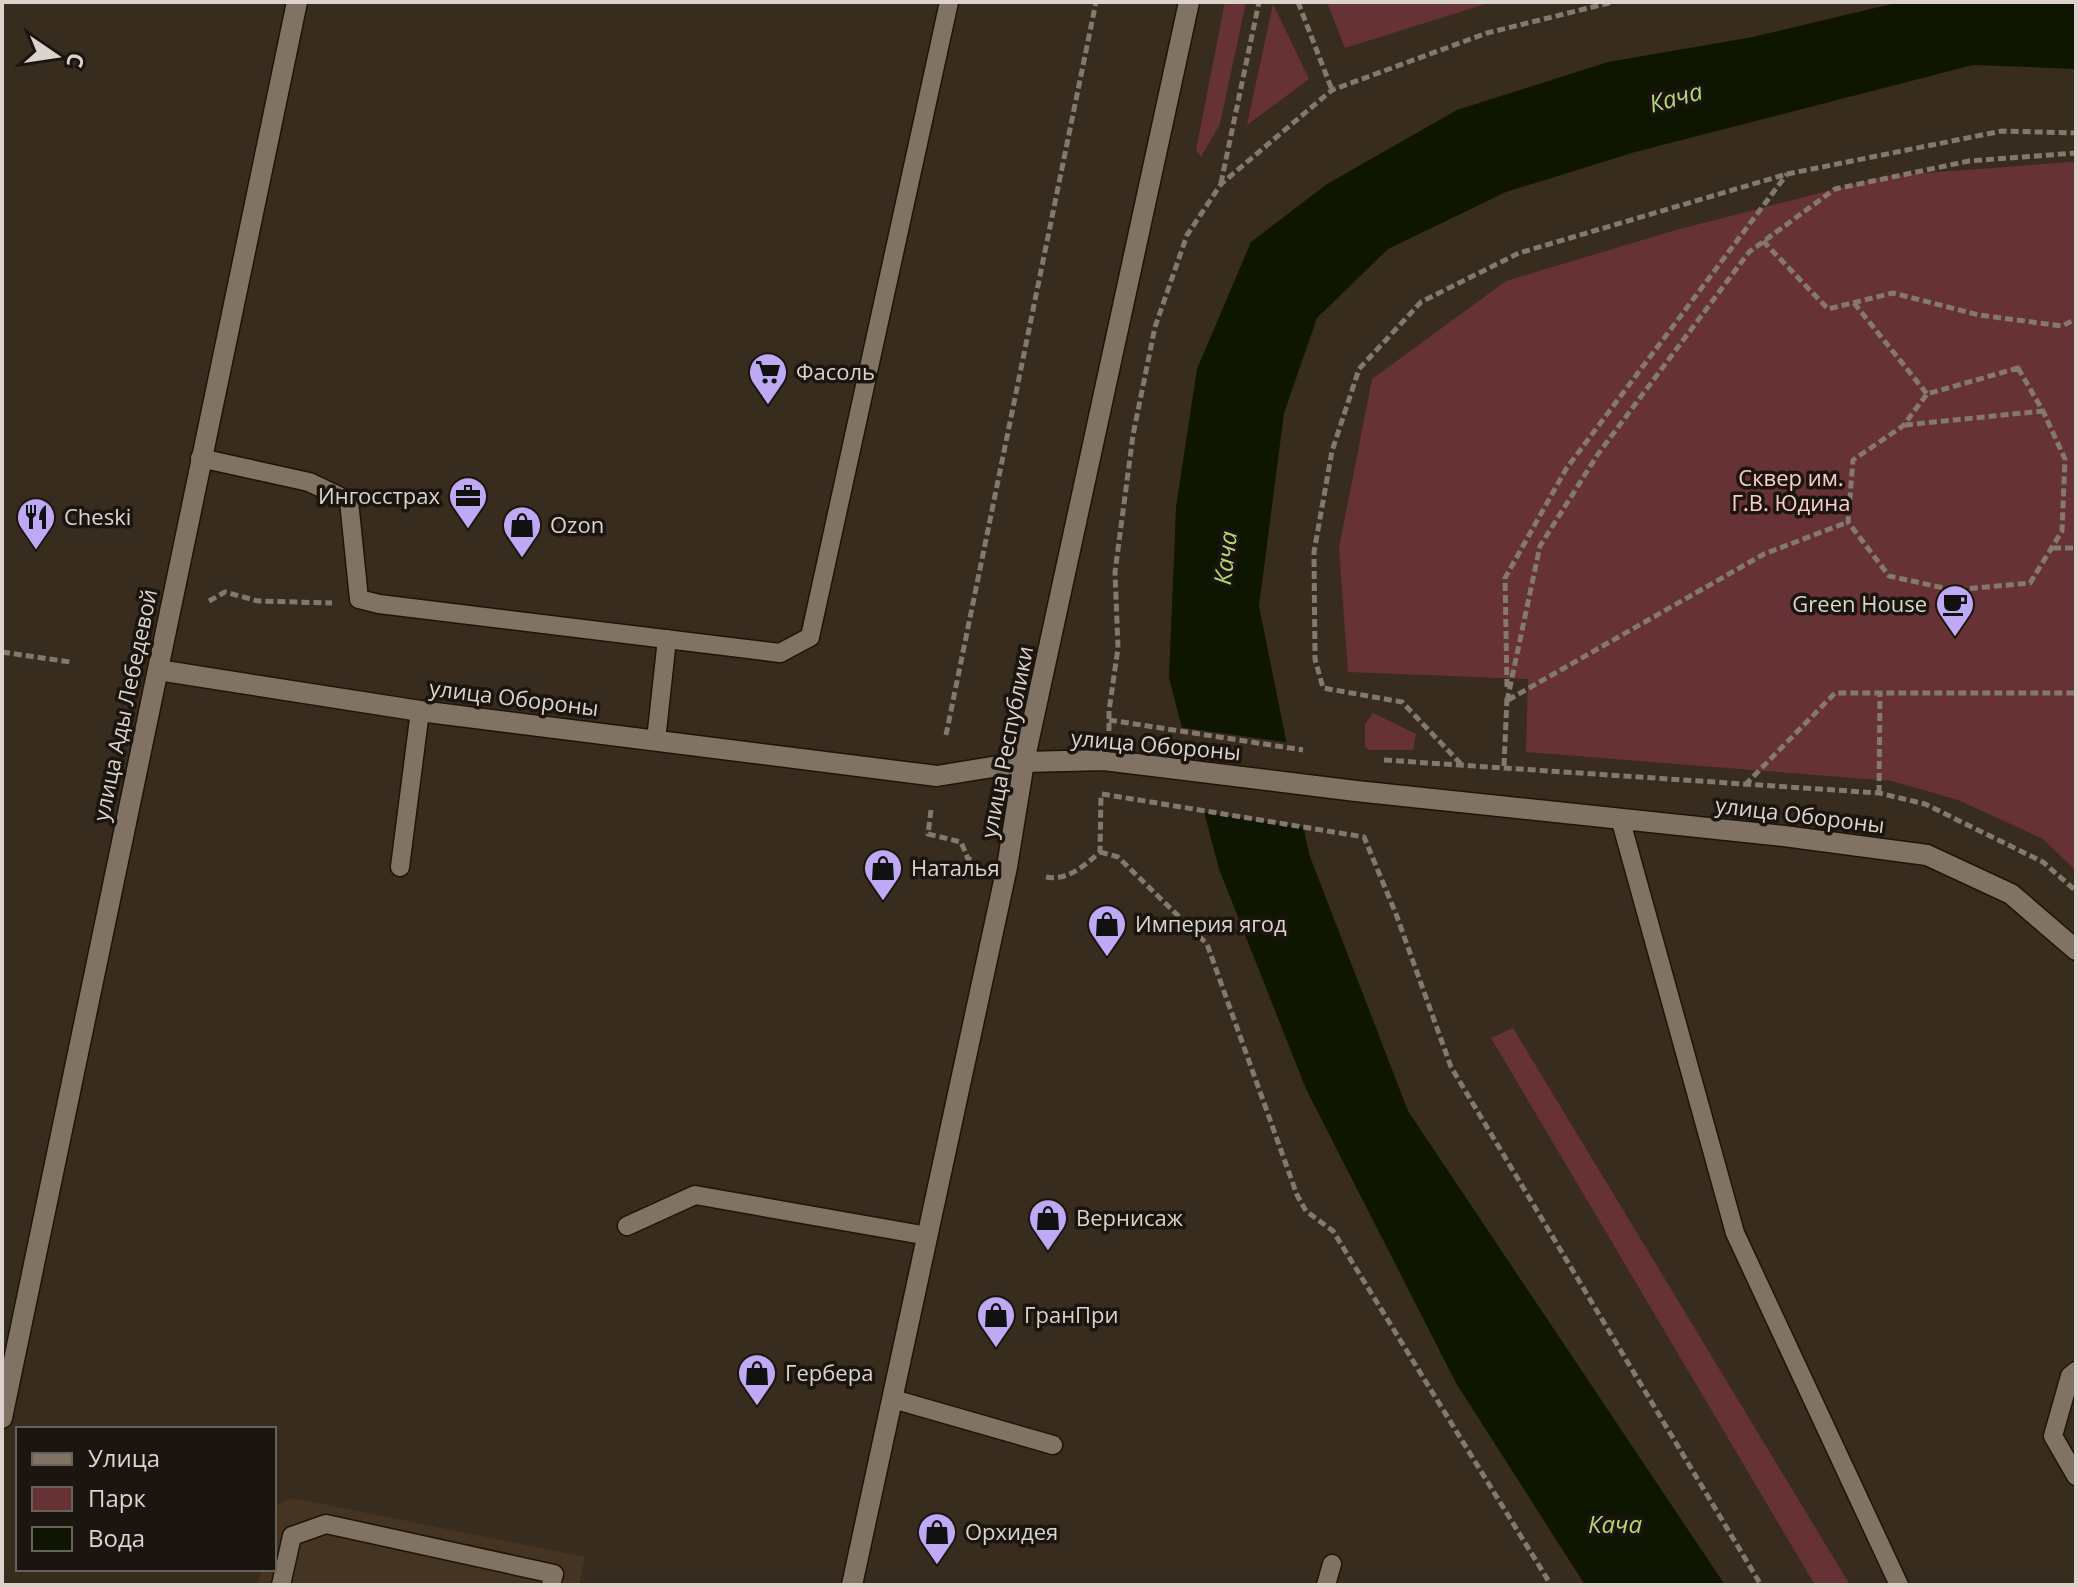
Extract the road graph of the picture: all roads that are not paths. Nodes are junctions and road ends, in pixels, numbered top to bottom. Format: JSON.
{"nodes":[{"id":1,"x":297,"y":2,"type":"edge"},
{"id":2,"x":949,"y":2,"type":"edge"},
{"id":3,"x":1189,"y":2,"type":"edge"},
{"id":4,"x":200,"y":458,"type":"junction"},
{"id":5,"x":667,"y":639,"type":"junction"},
{"id":6,"x":158,"y":670,"type":"junction"},
{"id":7,"x":420,"y":711,"type":"junction"},
{"id":8,"x":656,"y":740,"type":"junction"},
{"id":9,"x":1024,"y":762,"type":"junction"},
{"id":10,"x":1620,"y":818,"type":"junction"},
{"id":11,"x":400,"y":867,"type":"dead end"},
{"id":12,"x":2076,"y":950,"type":"edge"},
{"id":13,"x":627,"y":1226,"type":"dead end"},
{"id":14,"x":928,"y":1236,"type":"junction"},
{"id":15,"x":2076,"y":1371,"type":"edge"},
{"id":16,"x":893,"y":1399,"type":"junction"},
{"id":17,"x":2,"y":1418,"type":"edge"},
{"id":18,"x":1053,"y":1445,"type":"dead end"},
{"id":19,"x":2076,"y":1476,"type":"edge"},
{"id":20,"x":1332,"y":1564,"type":"dead end"},
{"id":21,"x":281,"y":1585,"type":"edge"},
{"id":22,"x":551,"y":1585,"type":"edge"},
{"id":23,"x":852,"y":1585,"type":"edge"},
{"id":24,"x":1326,"y":1585,"type":"edge"},
{"id":25,"x":1899,"y":1585,"type":"edge"}],
"edges":[{"from":1,"to":4,"type":"main road","name":"улица Ады Лебедевой"},
{"from":2,"to":5,"type":"lane"},
{"from":3,"to":9,"type":"main road","name":"улица Республики"},
{"from":4,"to":5,"type":"lane"},
{"from":4,"to":6,"type":"main road","name":"улица Ады Лебедевой"},
{"from":5,"to":8,"type":"lane"},
{"from":6,"to":7,"type":"main road","name":"улица Обороны"},
{"from":6,"to":17,"type":"main road","name":"улица Ады Лебедевой"},
{"from":7,"to":8,"type":"main road","name":"улица Обороны"},
{"from":7,"to":11,"type":"lane"},
{"from":8,"to":9,"type":"main road","name":"улица Обороны"},
{"from":9,"to":10,"type":"main road","name":"улица Обороны"},
{"from":9,"to":14,"type":"main road","name":"улица Республики"},
{"from":10,"to":12,"type":"main road","name":"улица Обороны"},
{"from":10,"to":25,"type":"lane"},
{"from":13,"to":14,"type":"lane"},
{"from":14,"to":16,"type":"main road","name":"улица Республики"},
{"from":15,"to":19,"type":"lane"},
{"from":16,"to":18,"type":"lane"},
{"from":16,"to":23,"type":"main road","name":"улица Республики"},
{"from":20,"to":24,"type":"lane"},
{"from":21,"to":22,"type":"lane"}]}
